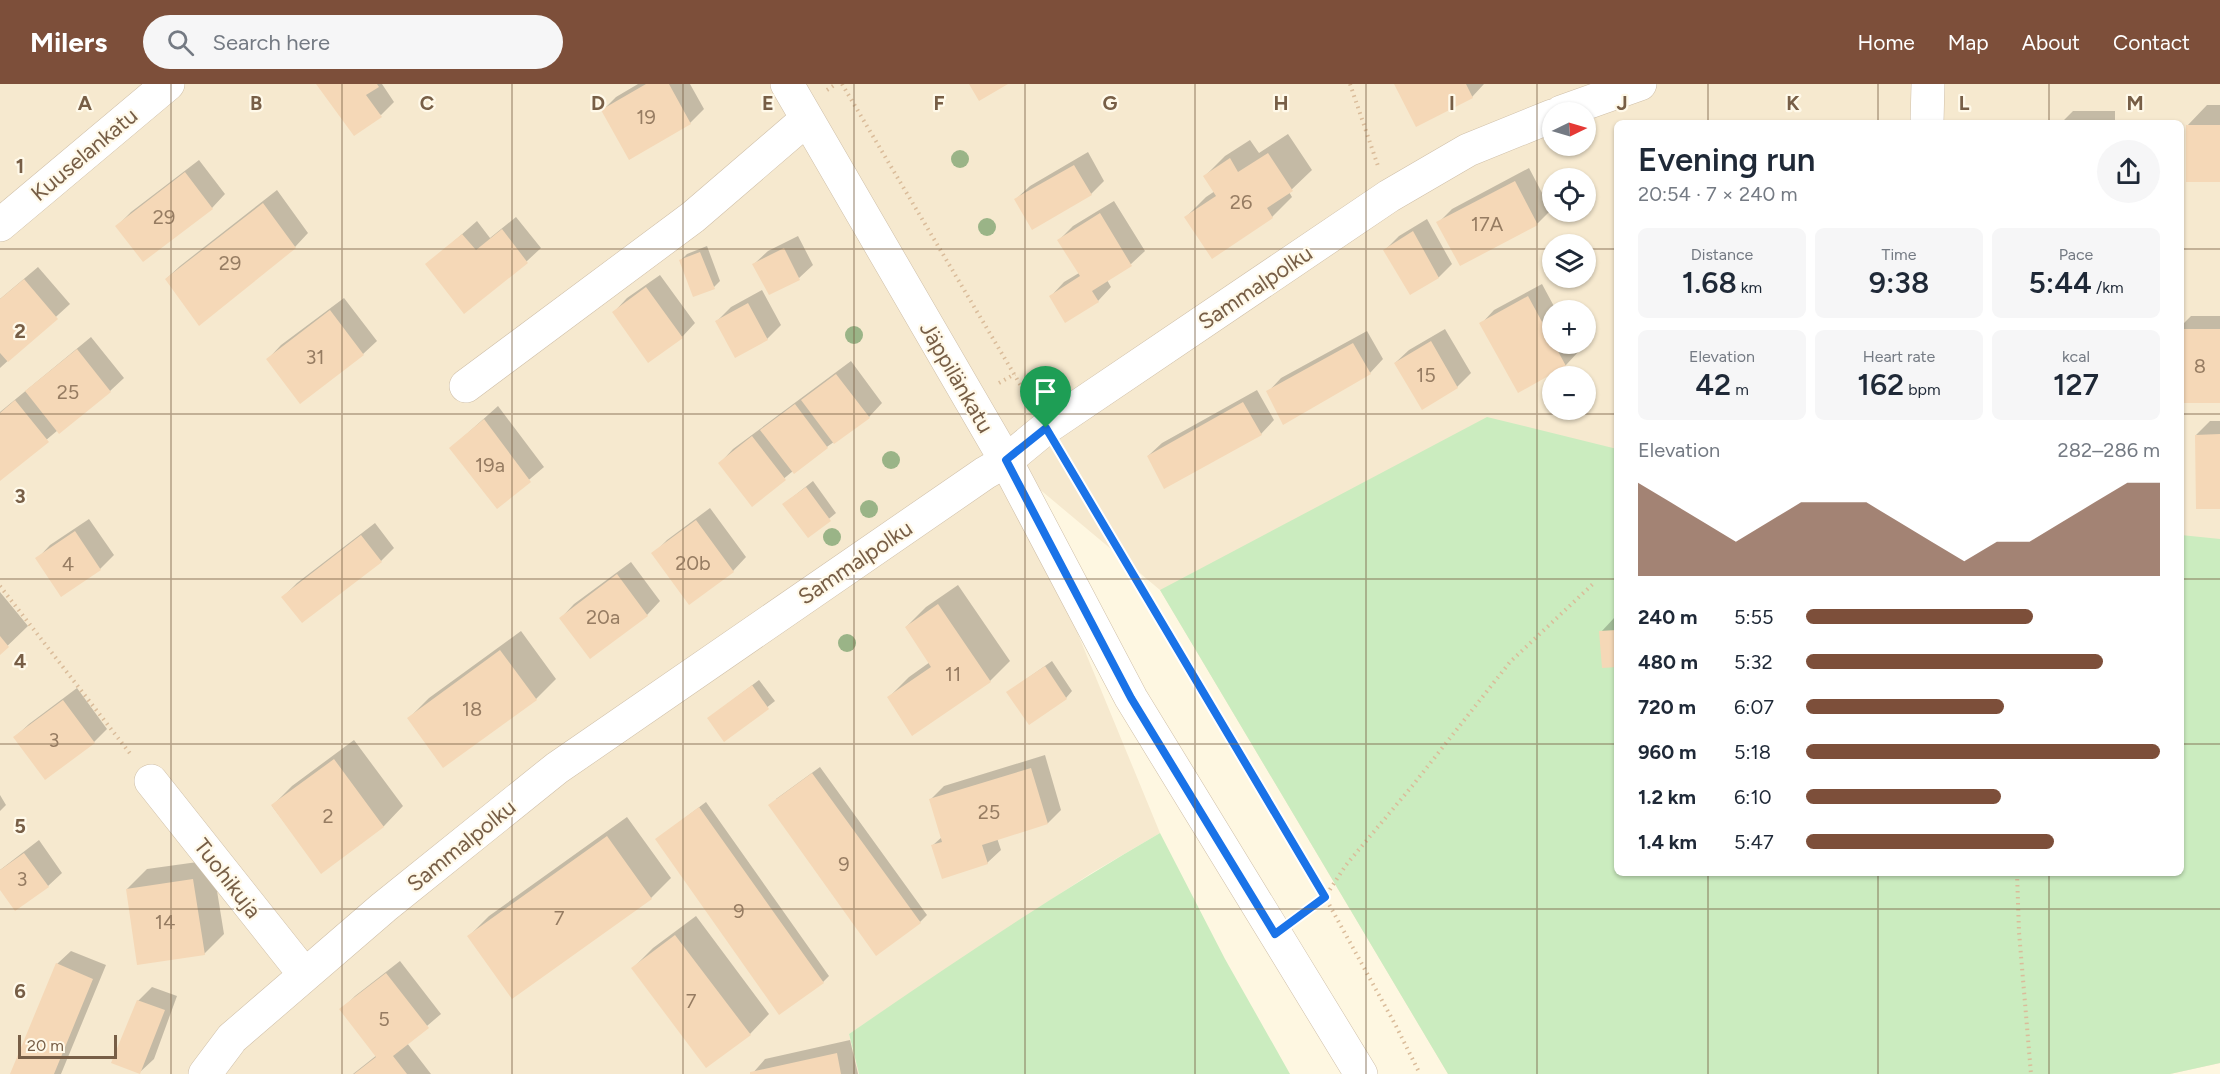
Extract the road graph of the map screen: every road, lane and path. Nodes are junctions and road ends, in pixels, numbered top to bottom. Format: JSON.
{"nodes":[{"id":1,"x":168,"y":84,"type":"edge"},
{"id":2,"x":787,"y":84,"type":"edge"},
{"id":3,"x":842,"y":84,"type":"edge"},
{"id":4,"x":1350,"y":84,"type":"edge"},
{"id":5,"x":1640,"y":84,"type":"edge"},
{"id":6,"x":1928,"y":84,"type":"edge"},
{"id":7,"x":1589,"y":102,"type":"edge"},
{"id":8,"x":807,"y":119,"type":"junction"},
{"id":9,"x":1542,"y":120,"type":"edge"},
{"id":10,"x":1927,"y":120,"type":"edge"},
{"id":11,"x":1389,"y":196,"type":"junction"},
{"id":12,"x":0,"y":225,"type":"edge"},
{"id":13,"x":466,"y":386,"type":"dead end"},
{"id":14,"x":1046,"y":428,"type":"junction"},
{"id":15,"x":1006,"y":460,"type":"junction"},
{"id":16,"x":1595,"y":582,"type":"dead end"},
{"id":17,"x":0,"y":586,"type":"edge"},
{"id":18,"x":151,"y":781,"type":"joint"},
{"id":19,"x":2017,"y":876,"type":"edge"},
{"id":20,"x":1325,"y":897,"type":"junction"},
{"id":21,"x":1275,"y":934,"type":"junction"},
{"id":22,"x":305,"y":975,"type":"junction"},
{"id":23,"x":205,"y":1074,"type":"edge"},
{"id":24,"x":1361,"y":1074,"type":"edge"},
{"id":25,"x":1420,"y":1074,"type":"edge"},
{"id":26,"x":2031,"y":1074,"type":"edge"}],
"edges":[{"from":1,"to":12,"type":"street","name":"Kuuselankatu"},
{"from":2,"to":8,"type":"street","name":"Jäppilänkatu"},
{"from":3,"to":14,"type":"path"},
{"from":4,"to":11,"type":"path"},
{"from":5,"to":7,"type":"street"},
{"from":6,"to":10,"type":"street"},
{"from":8,"to":13,"type":"street"},
{"from":8,"to":15,"type":"street","name":"Jäppilänkatu"},
{"from":9,"to":11,"type":"street","name":"Sammalpolku"},
{"from":11,"to":14,"type":"street","name":"Sammalpolku"},
{"from":14,"to":15,"type":"street","name":"Sammalpolku"},
{"from":14,"to":20,"type":"path"},
{"from":15,"to":21,"type":"street","name":"Jäppilänkatu"},
{"from":15,"to":22,"type":"street","name":"Sammalpolku"},
{"from":16,"to":20,"type":"path"},
{"from":17,"to":18,"type":"path"},
{"from":18,"to":22,"type":"street","name":"Tuohikuja"},
{"from":19,"to":26,"type":"path"},
{"from":20,"to":21,"type":"path"},
{"from":20,"to":25,"type":"path"},
{"from":21,"to":24,"type":"street","name":"Jäppilänkatu"},
{"from":22,"to":23,"type":"street","name":"Sammalpolku"}]}
